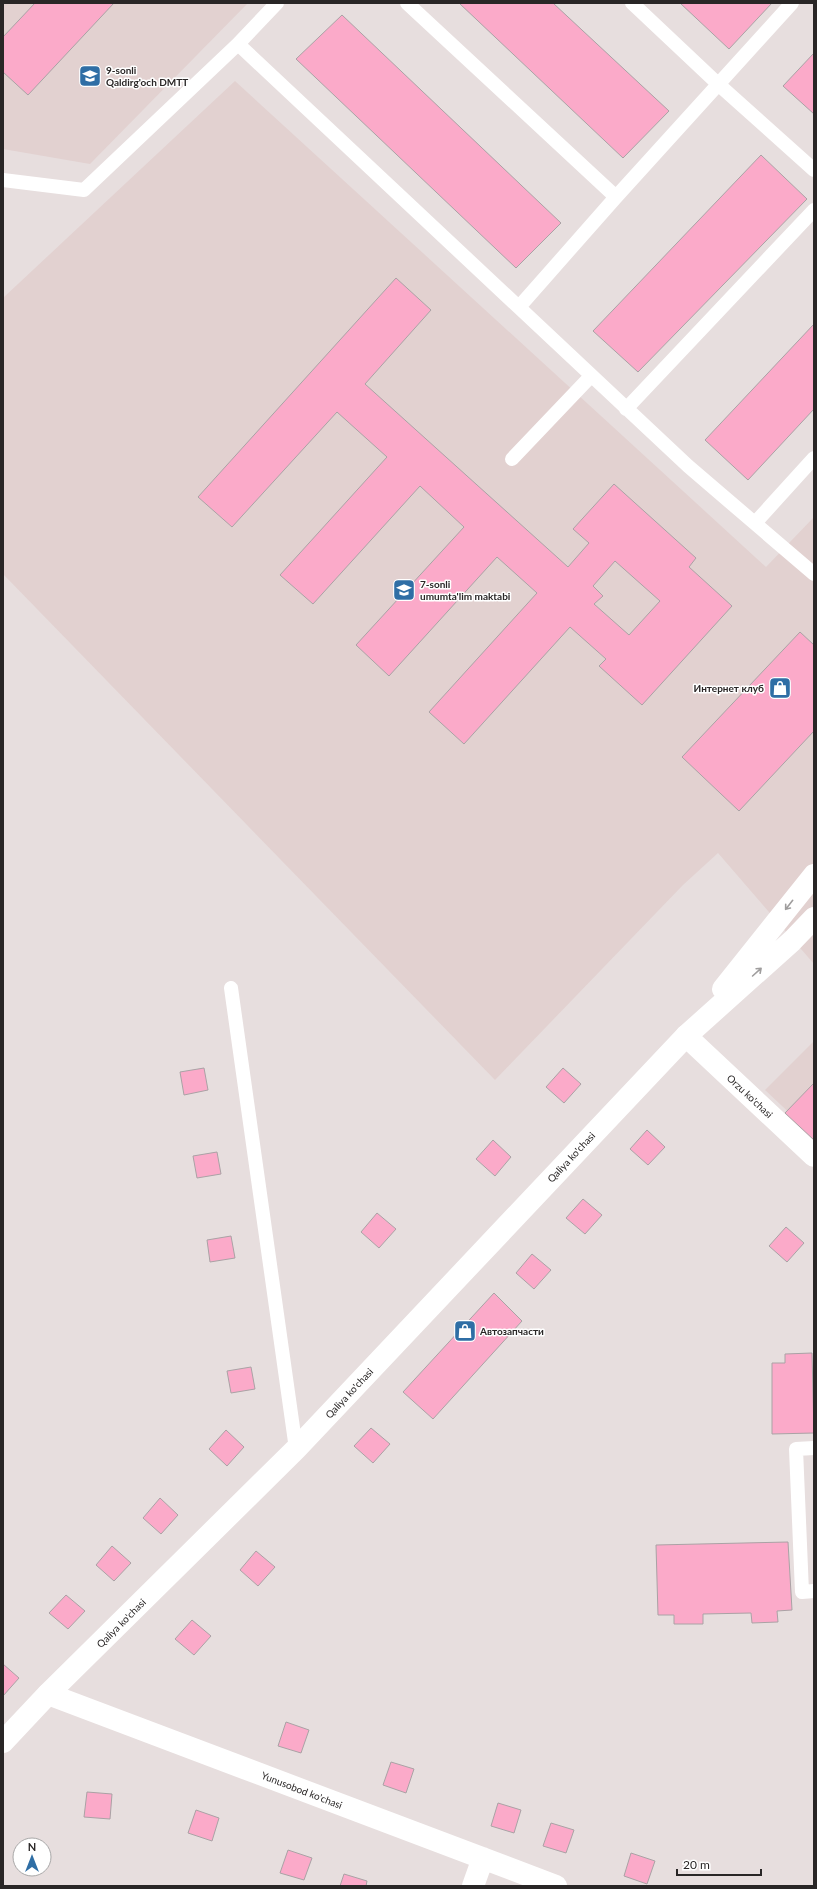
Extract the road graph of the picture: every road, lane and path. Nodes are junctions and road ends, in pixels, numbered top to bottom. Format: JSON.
{"nodes":[{"id":1,"x":277,"y":3,"type":"edge"},
{"id":2,"x":407,"y":3,"type":"edge"},
{"id":3,"x":632,"y":3,"type":"edge"},
{"id":4,"x":792,"y":3,"type":"edge"},
{"id":5,"x":238,"y":44,"type":"junction"},
{"id":6,"x":718,"y":84,"type":"junction"},
{"id":7,"x":814,"y":170,"type":"edge"},
{"id":8,"x":3,"y":180,"type":"edge"},
{"id":9,"x":616,"y":197,"type":"junction"},
{"id":10,"x":814,"y":210,"type":"edge"},
{"id":11,"x":518,"y":307,"type":"junction"},
{"id":12,"x":591,"y":376,"type":"junction"},
{"id":13,"x":626,"y":409,"type":"junction"},
{"id":14,"x":814,"y":458,"type":"edge"},
{"id":15,"x":512,"y":459,"type":"dead end"},
{"id":16,"x":755,"y":523,"type":"junction"},
{"id":17,"x":814,"y":574,"type":"edge"},
{"id":18,"x":814,"y":875,"type":"edge"},
{"id":19,"x":814,"y":918,"type":"edge"},
{"id":20,"x":231,"y":988,"type":"dead end"},
{"id":21,"x":686,"y":1036,"type":"junction"},
{"id":22,"x":814,"y":1156,"type":"edge"},
{"id":23,"x":814,"y":1448,"type":"edge"},
{"id":24,"x":296,"y":1449,"type":"junction"},
{"id":25,"x":814,"y":1591,"type":"edge"},
{"id":26,"x":48,"y":1694,"type":"junction"},
{"id":27,"x":3,"y":1742,"type":"edge"},
{"id":28,"x":483,"y":1858,"type":"junction"},
{"id":29,"x":473,"y":1886,"type":"edge"},
{"id":30,"x":556,"y":1886,"type":"edge"}],
"edges":[{"from":1,"to":5,"type":"lane"},
{"from":2,"to":9,"type":"lane"},
{"from":3,"to":6,"type":"lane"},
{"from":4,"to":6,"type":"lane"},
{"from":5,"to":8,"type":"lane"},
{"from":5,"to":11,"type":"lane"},
{"from":6,"to":7,"type":"lane"},
{"from":6,"to":9,"type":"lane"},
{"from":9,"to":11,"type":"lane"},
{"from":10,"to":13,"type":"lane"},
{"from":11,"to":12,"type":"lane"},
{"from":12,"to":13,"type":"lane"},
{"from":12,"to":15,"type":"lane"},
{"from":13,"to":16,"type":"lane"},
{"from":14,"to":16,"type":"lane"},
{"from":16,"to":17,"type":"lane"},
{"from":18,"to":21,"type":"main road","name":"Qaliya ko'chasi","one_way":true},
{"from":21,"to":19,"type":"main road","name":"Qaliya ko'chasi","one_way":true},
{"from":20,"to":24,"type":"lane"},
{"from":21,"to":22,"type":"main road","name":"Orzu ko'chasi"},
{"from":21,"to":24,"type":"main road","name":"Qaliya ko'chasi"},
{"from":23,"to":25,"type":"lane"},
{"from":24,"to":26,"type":"main road","name":"Qaliya ko'chasi"},
{"from":26,"to":27,"type":"main road","name":"Qaliya ko'chasi"},
{"from":26,"to":28,"type":"main road","name":"Yunusobod ko'chasi"},
{"from":28,"to":29,"type":"main road"},
{"from":28,"to":30,"type":"main road","name":"Yunusobod ko'chasi"}]}
